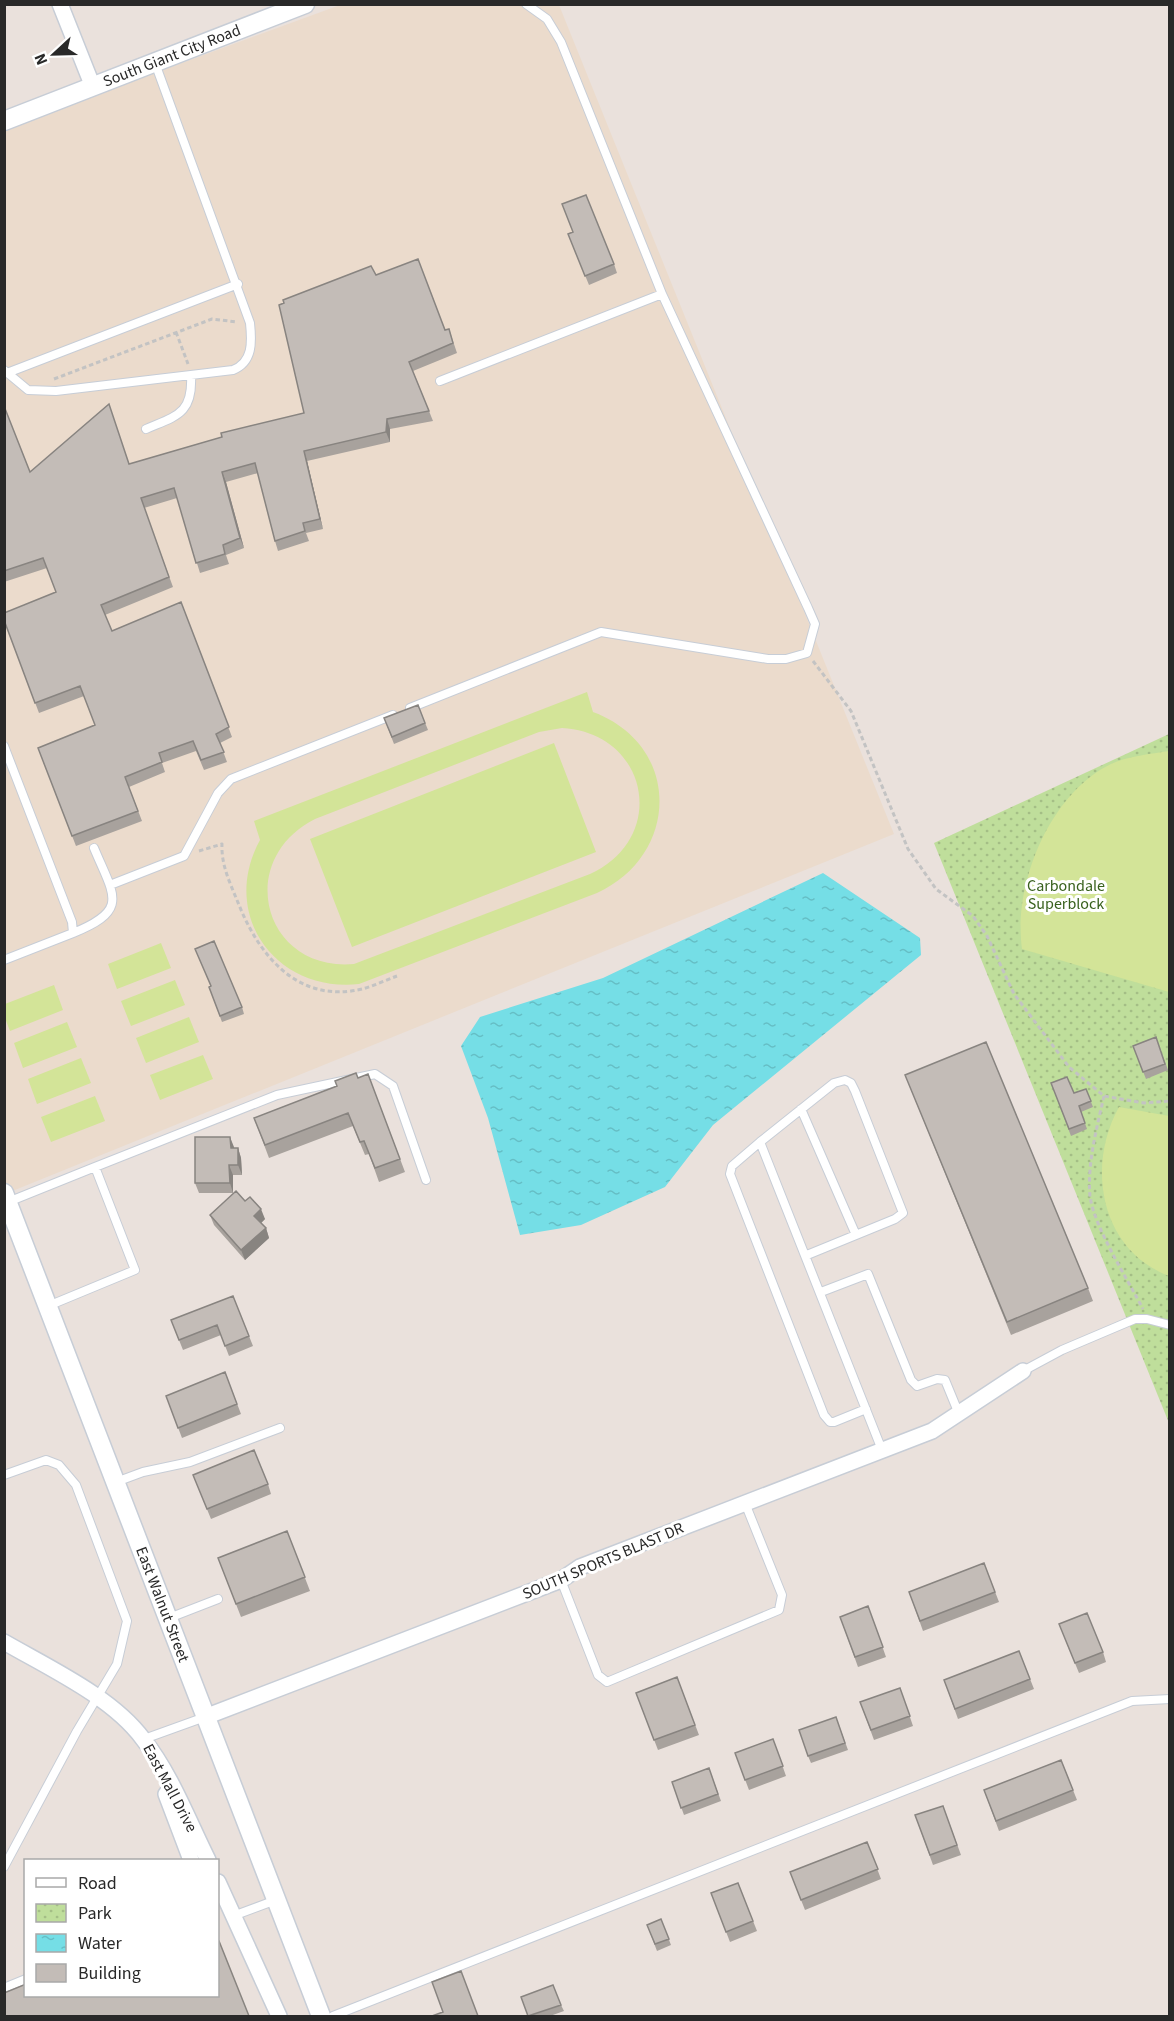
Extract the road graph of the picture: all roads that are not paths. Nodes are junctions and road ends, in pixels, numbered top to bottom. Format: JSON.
{"nodes":[{"id":1,"x":60,"y":4,"type":"edge"},
{"id":2,"x":305,"y":4,"type":"edge"},
{"id":3,"x":526,"y":4,"type":"edge"},
{"id":4,"x":155,"y":63,"type":"junction"},
{"id":5,"x":93,"y":87,"type":"junction"},
{"id":6,"x":4,"y":121,"type":"edge"},
{"id":7,"x":238,"y":284,"type":"junction"},
{"id":8,"x":662,"y":294,"type":"junction"},
{"id":9,"x":6,"y":372,"type":"edge"},
{"id":10,"x":190,"y":376,"type":"junction"},
{"id":11,"x":440,"y":381,"type":"dead end"},
{"id":12,"x":146,"y":429,"type":"dead end"},
{"id":13,"x":4,"y":746,"type":"edge"},
{"id":14,"x":94,"y":848,"type":"dead end"},
{"id":15,"x":110,"y":885,"type":"junction"},
{"id":16,"x":73,"y":933,"type":"junction"},
{"id":17,"x":4,"y":960,"type":"edge"},
{"id":18,"x":801,"y":1109,"type":"junction"},
{"id":19,"x":760,"y":1142,"type":"junction"},
{"id":20,"x":95,"y":1167,"type":"junction"},
{"id":21,"x":426,"y":1179,"type":"dead end"},
{"id":22,"x":6,"y":1198,"type":"edge"},
{"id":23,"x":856,"y":1235,"type":"junction"},
{"id":24,"x":807,"y":1255,"type":"junction"},
{"id":25,"x":821,"y":1292,"type":"junction"},
{"id":26,"x":48,"y":1306,"type":"junction"},
{"id":27,"x":1170,"y":1325,"type":"edge"},
{"id":28,"x":1023,"y":1371,"type":"joint"},
{"id":29,"x":866,"y":1409,"type":"junction"},
{"id":30,"x":959,"y":1415,"type":"junction"},
{"id":31,"x":280,"y":1428,"type":"dead end"},
{"id":32,"x":882,"y":1450,"type":"junction"},
{"id":33,"x":4,"y":1475,"type":"edge"},
{"id":34,"x":116,"y":1482,"type":"junction"},
{"id":35,"x":745,"y":1503,"type":"junction"},
{"id":36,"x":561,"y":1580,"type":"junction"},
{"id":37,"x":218,"y":1599,"type":"dead end"},
{"id":38,"x":168,"y":1619,"type":"junction"},
{"id":39,"x":4,"y":1642,"type":"edge"},
{"id":40,"x":97,"y":1698,"type":"junction"},
{"id":41,"x":1170,"y":1699,"type":"edge"},
{"id":42,"x":205,"y":1717,"type":"junction"},
{"id":43,"x":146,"y":1743,"type":"junction"},
{"id":44,"x":192,"y":1859,"type":"edge"},
{"id":45,"x":206,"y":1859,"type":"edge"},
{"id":46,"x":5,"y":1865,"type":"edge"},
{"id":47,"x":219,"y":1886,"type":"edge"},
{"id":48,"x":276,"y":1900,"type":"junction"},
{"id":49,"x":226,"y":1910,"type":"edge"},
{"id":50,"x":24,"y":1980,"type":"edge"},
{"id":51,"x":4,"y":1988,"type":"edge"},
{"id":52,"x":279,"y":2016,"type":"edge"},
{"id":53,"x":321,"y":2016,"type":"edge"},
{"id":54,"x":333,"y":2016,"type":"edge"}],
"edges":[{"from":1,"to":5,"type":"street"},
{"from":2,"to":4,"type":"street","name":"South Giant City Road"},
{"from":3,"to":8,"type":"lane"},
{"from":4,"to":5,"type":"street","name":"South Giant City Road"},
{"from":4,"to":7,"type":"lane"},
{"from":5,"to":6,"type":"street","name":"South Giant City Road"},
{"from":7,"to":9,"type":"lane"},
{"from":7,"to":10,"type":"lane"},
{"from":8,"to":11,"type":"lane"},
{"from":8,"to":15,"type":"lane"},
{"from":9,"to":10,"type":"lane"},
{"from":10,"to":12,"type":"lane"},
{"from":13,"to":16,"type":"lane"},
{"from":14,"to":15,"type":"lane"},
{"from":15,"to":16,"type":"lane"},
{"from":16,"to":17,"type":"lane"},
{"from":18,"to":19,"type":"lane"},
{"from":18,"to":23,"type":"lane"},
{"from":18,"to":23,"type":"lane"},
{"from":19,"to":24,"type":"lane"},
{"from":19,"to":29,"type":"lane"},
{"from":20,"to":21,"type":"lane"},
{"from":20,"to":22,"type":"lane"},
{"from":20,"to":26,"type":"lane"},
{"from":22,"to":26,"type":"street","name":"East Walnut Street"},
{"from":23,"to":24,"type":"lane"},
{"from":24,"to":25,"type":"lane"},
{"from":25,"to":29,"type":"lane"},
{"from":25,"to":30,"type":"lane"},
{"from":26,"to":34,"type":"street","name":"East Walnut Street"},
{"from":27,"to":28,"type":"lane"},
{"from":28,"to":30,"type":"street","name":"SOUTH SPORTS BLAST DR"},
{"from":29,"to":32,"type":"lane"},
{"from":30,"to":32,"type":"street","name":"SOUTH SPORTS BLAST DR"},
{"from":31,"to":34,"type":"lane"},
{"from":32,"to":35,"type":"street","name":"SOUTH SPORTS BLAST DR"},
{"from":33,"to":40,"type":"lane"},
{"from":34,"to":38,"type":"street","name":"East Walnut Street"},
{"from":35,"to":36,"type":"street","name":"SOUTH SPORTS BLAST DR"},
{"from":35,"to":36,"type":"lane"},
{"from":36,"to":42,"type":"street","name":"SOUTH SPORTS BLAST DR"},
{"from":37,"to":38,"type":"lane"},
{"from":38,"to":42,"type":"street","name":"East Walnut Street"},
{"from":39,"to":40,"type":"street","name":"East Mall Drive"},
{"from":40,"to":43,"type":"street","name":"East Mall Drive"},
{"from":40,"to":46,"type":"lane"},
{"from":41,"to":54,"type":"lane"},
{"from":42,"to":43,"type":"lane"},
{"from":42,"to":48,"type":"street","name":"East Walnut Street"},
{"from":43,"to":44,"type":"street"},
{"from":43,"to":45,"type":"street","name":"East Mall Drive"},
{"from":47,"to":49,"type":"street"},
{"from":48,"to":49,"type":"lane"},
{"from":48,"to":53,"type":"street","name":"East Walnut Street"},
{"from":49,"to":52,"type":"street"},
{"from":50,"to":51,"type":"lane"}]}
